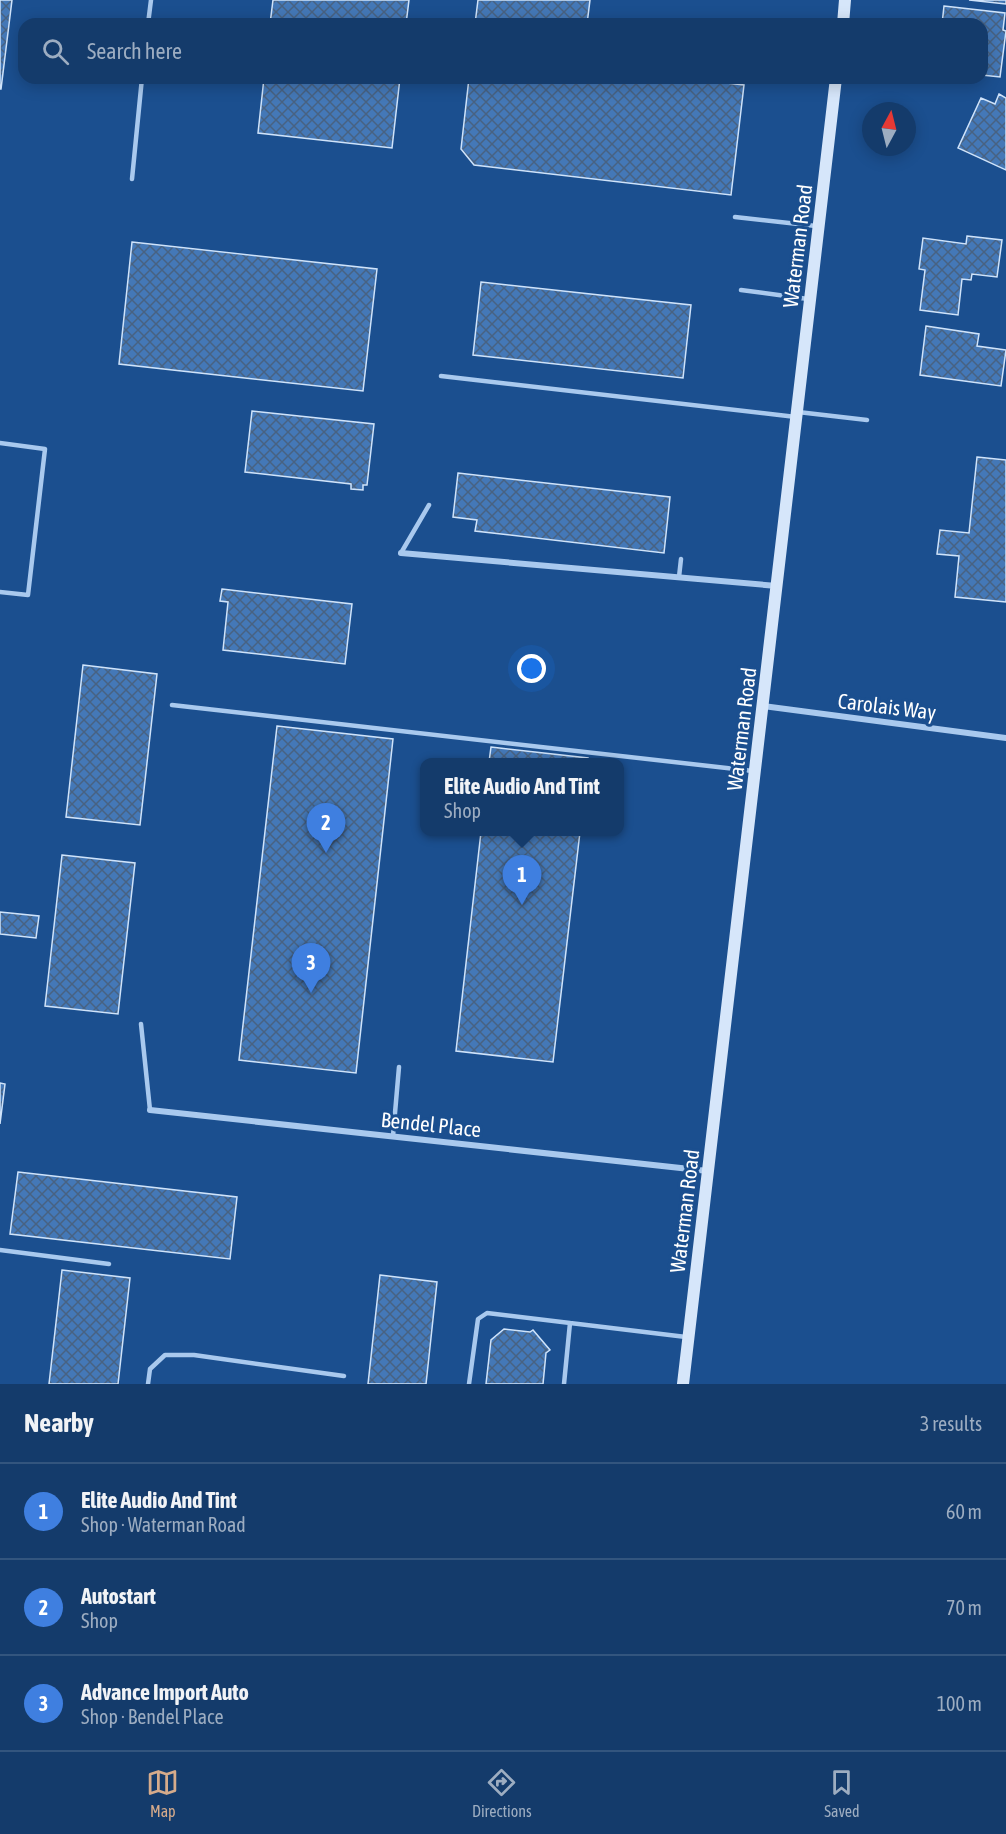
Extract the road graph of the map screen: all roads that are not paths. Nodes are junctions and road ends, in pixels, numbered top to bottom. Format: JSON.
{"nodes":[{"id":1,"x":151,"y":0,"type":"edge"},
{"id":2,"x":845,"y":0,"type":"edge"},
{"id":3,"x":149,"y":18,"type":"edge"},
{"id":4,"x":844,"y":18,"type":"edge"},
{"id":5,"x":141,"y":84,"type":"edge"},
{"id":6,"x":835,"y":84,"type":"edge"},
{"id":7,"x":132,"y":179,"type":"dead end"},
{"id":8,"x":735,"y":217,"type":"dead end"},
{"id":9,"x":819,"y":226,"type":"junction"},
{"id":10,"x":741,"y":290,"type":"dead end"},
{"id":11,"x":811,"y":299,"type":"junction"},
{"id":12,"x":441,"y":376,"type":"dead end"},
{"id":13,"x":797,"y":415,"type":"junction"},
{"id":14,"x":867,"y":420,"type":"dead end"},
{"id":15,"x":0,"y":443,"type":"edge"},
{"id":16,"x":429,"y":505,"type":"dead end"},
{"id":17,"x":401,"y":553,"type":"joint"},
{"id":18,"x":681,"y":559,"type":"dead end"},
{"id":19,"x":679,"y":578,"type":"junction"},
{"id":20,"x":777,"y":586,"type":"junction"},
{"id":21,"x":0,"y":592,"type":"edge"},
{"id":22,"x":172,"y":705,"type":"dead end"},
{"id":23,"x":763,"y":706,"type":"junction"},
{"id":24,"x":1006,"y":738,"type":"edge"},
{"id":25,"x":756,"y":772,"type":"junction"},
{"id":26,"x":141,"y":1024,"type":"dead end"},
{"id":27,"x":399,"y":1067,"type":"dead end"},
{"id":28,"x":150,"y":1110,"type":"joint"},
{"id":29,"x":393,"y":1136,"type":"junction"},
{"id":30,"x":708,"y":1171,"type":"junction"},
{"id":31,"x":0,"y":1250,"type":"edge"},
{"id":32,"x":109,"y":1264,"type":"dead end"},
{"id":33,"x":570,"y":1323,"type":"junction"},
{"id":34,"x":689,"y":1338,"type":"junction"},
{"id":35,"x":344,"y":1376,"type":"dead end"},
{"id":36,"x":148,"y":1384,"type":"edge"},
{"id":37,"x":469,"y":1384,"type":"edge"},
{"id":38,"x":564,"y":1384,"type":"edge"},
{"id":39,"x":683,"y":1384,"type":"edge"}],
"edges":[{"from":1,"to":3,"type":"lane"},
{"from":2,"to":4,"type":"main road"},
{"from":5,"to":7,"type":"lane"},
{"from":6,"to":9,"type":"main road","name":"Waterman Road"},
{"from":8,"to":9,"type":"lane"},
{"from":9,"to":11,"type":"main road","name":"Waterman Road"},
{"from":10,"to":11,"type":"lane"},
{"from":11,"to":13,"type":"main road","name":"Waterman Road"},
{"from":12,"to":13,"type":"lane"},
{"from":13,"to":14,"type":"lane"},
{"from":13,"to":20,"type":"main road","name":"Waterman Road"},
{"from":15,"to":21,"type":"lane"},
{"from":16,"to":17,"type":"lane"},
{"from":17,"to":19,"type":"street"},
{"from":18,"to":19,"type":"lane"},
{"from":19,"to":20,"type":"street"},
{"from":20,"to":23,"type":"main road","name":"Waterman Road"},
{"from":22,"to":25,"type":"lane"},
{"from":23,"to":24,"type":"street","name":"Carolais Way"},
{"from":23,"to":25,"type":"main road","name":"Waterman Road"},
{"from":25,"to":30,"type":"main road","name":"Waterman Road"},
{"from":26,"to":28,"type":"lane"},
{"from":27,"to":29,"type":"lane"},
{"from":28,"to":29,"type":"street","name":"Bendel Place"},
{"from":29,"to":30,"type":"street","name":"Bendel Place"},
{"from":30,"to":34,"type":"main road","name":"Waterman Road"},
{"from":31,"to":32,"type":"lane"},
{"from":33,"to":34,"type":"lane"},
{"from":33,"to":37,"type":"lane"},
{"from":33,"to":38,"type":"lane"},
{"from":34,"to":39,"type":"main road","name":"Waterman Road"},
{"from":35,"to":36,"type":"lane"}]}
